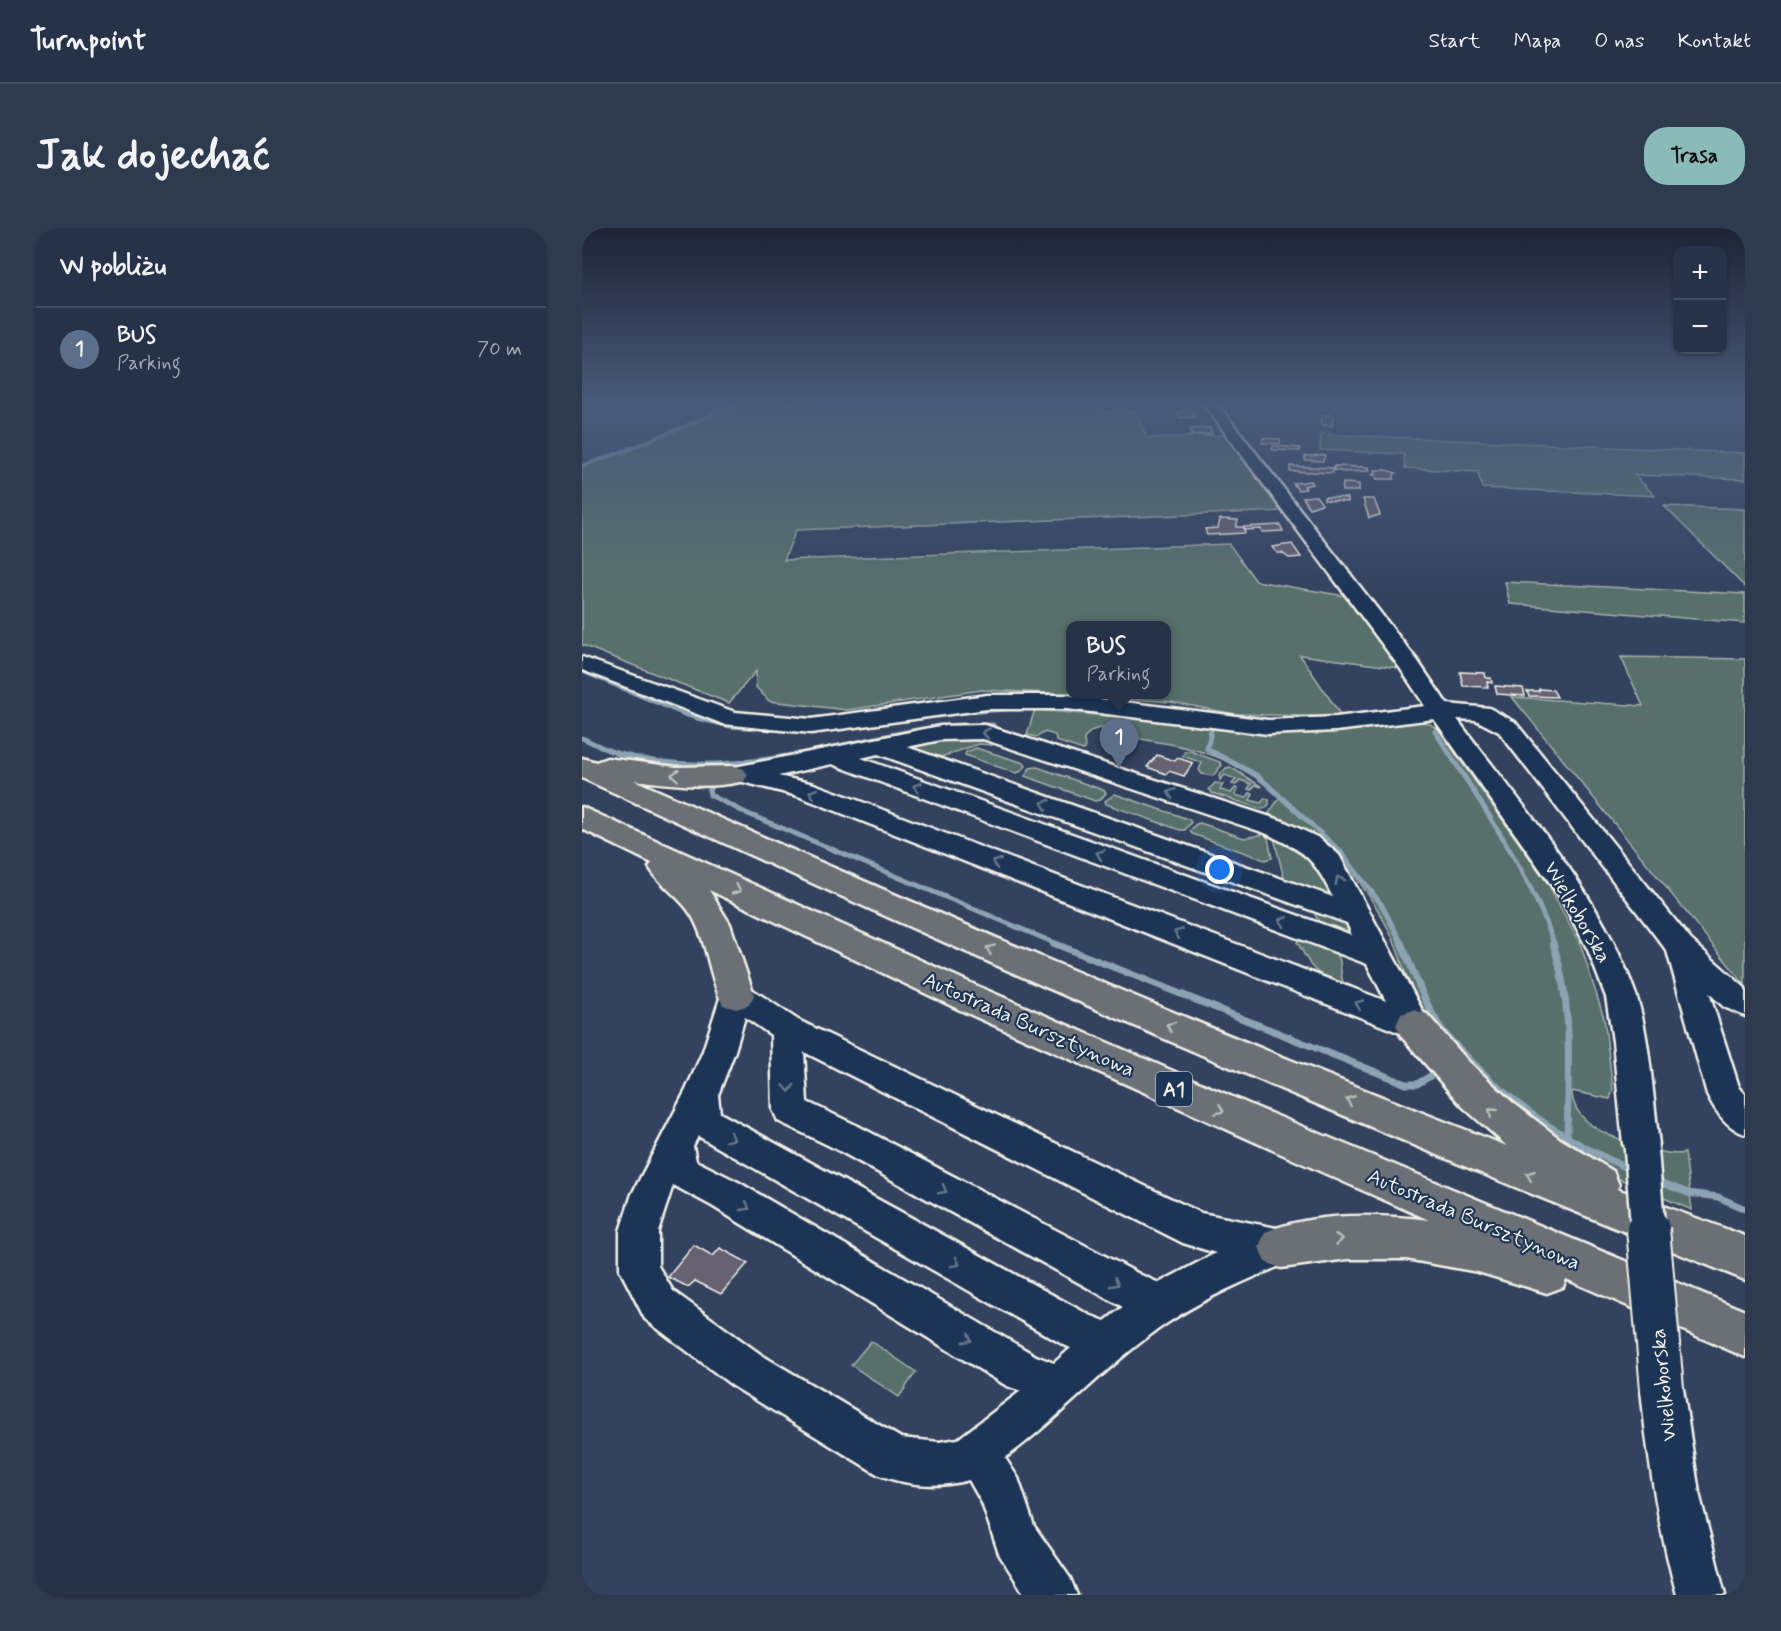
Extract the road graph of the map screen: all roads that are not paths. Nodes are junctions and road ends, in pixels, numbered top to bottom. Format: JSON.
{"nodes":[{"id":1,"x":1257,"y":467,"type":"edge"},
{"id":2,"x":582,"y":663,"type":"edge"},
{"id":3,"x":1030,"y":702,"type":"junction"},
{"id":4,"x":1440,"y":711,"type":"junction"},
{"id":5,"x":1017,"y":741,"type":"junction"},
{"id":6,"x":880,"y":746,"type":"junction"},
{"id":7,"x":833,"y":756,"type":"junction"},
{"id":8,"x":582,"y":762,"type":"edge"},
{"id":9,"x":582,"y":767,"type":"edge"},
{"id":10,"x":734,"y":775,"type":"junction"},
{"id":11,"x":582,"y":817,"type":"edge"},
{"id":12,"x":627,"y":840,"type":"junction"},
{"id":13,"x":1357,"y":916,"type":"junction"},
{"id":14,"x":1681,"y":948,"type":"junction"},
{"id":15,"x":1378,"y":956,"type":"junction"},
{"id":16,"x":736,"y":994,"type":"junction"},
{"id":17,"x":1745,"y":1004,"type":"edge"},
{"id":18,"x":1414,"y":1025,"type":"junction"},
{"id":19,"x":787,"y":1029,"type":"junction"},
{"id":20,"x":701,"y":1095,"type":"junction"},
{"id":21,"x":1745,"y":1119,"type":"edge"},
{"id":22,"x":675,"y":1146,"type":"junction"},
{"id":23,"x":1683,"y":1234,"type":"junction"},
{"id":24,"x":1281,"y":1246,"type":"junction"},
{"id":25,"x":1745,"y":1258,"type":"edge"},
{"id":26,"x":1160,"y":1304,"type":"junction"},
{"id":27,"x":1736,"y":1331,"type":"edge"},
{"id":28,"x":1109,"y":1343,"type":"junction"},
{"id":29,"x":1058,"y":1386,"type":"junction"},
{"id":30,"x":977,"y":1453,"type":"junction"},
{"id":31,"x":1053,"y":1595,"type":"edge"},
{"id":32,"x":1701,"y":1595,"type":"edge"}],
"edges":[{"from":1,"to":4,"type":"street","name":"Wielkoborska"},
{"from":2,"to":3,"type":"street"},
{"from":3,"to":4,"type":"street"},
{"from":3,"to":5,"type":"street"},
{"from":4,"to":14,"type":"street"},
{"from":4,"to":32,"type":"street","name":"Wielkoborska","bridge":true},
{"from":5,"to":6,"type":"street","one_way":true},
{"from":13,"to":5,"type":"street","one_way":true},
{"from":6,"to":7,"type":"street"},
{"from":13,"to":6,"type":"street","one_way":true},
{"from":7,"to":10,"type":"street"},
{"from":15,"to":7,"type":"street","one_way":true},
{"from":10,"to":8,"type":"highway","one_way":true},
{"from":23,"to":9,"type":"highway","one_way":true},
{"from":18,"to":10,"type":"street","one_way":true},
{"from":11,"to":12,"type":"highway","name":"Autostrada Bursztynowa","number":"A1"},
{"from":12,"to":16,"type":"highway"},
{"from":12,"to":27,"type":"highway","name":"Autostrada Bursztynowa","number":"A1","one_way":true},
{"from":13,"to":15,"type":"street"},
{"from":14,"to":17,"type":"street"},
{"from":14,"to":21,"type":"street"},
{"from":15,"to":18,"type":"street"},
{"from":16,"to":19,"type":"street"},
{"from":16,"to":20,"type":"street"},
{"from":23,"to":18,"type":"highway","one_way":true},
{"from":19,"to":24,"type":"street"},
{"from":19,"to":26,"type":"street","one_way":true},
{"from":20,"to":22,"type":"street"},
{"from":20,"to":28,"type":"street","one_way":true},
{"from":22,"to":29,"type":"street","one_way":true},
{"from":22,"to":30,"type":"street"},
{"from":23,"to":25,"type":"highway"},
{"from":24,"to":26,"type":"street"},
{"from":24,"to":27,"type":"highway","one_way":true},
{"from":26,"to":28,"type":"street"},
{"from":28,"to":29,"type":"street"},
{"from":29,"to":30,"type":"street"},
{"from":30,"to":31,"type":"street"}]}
